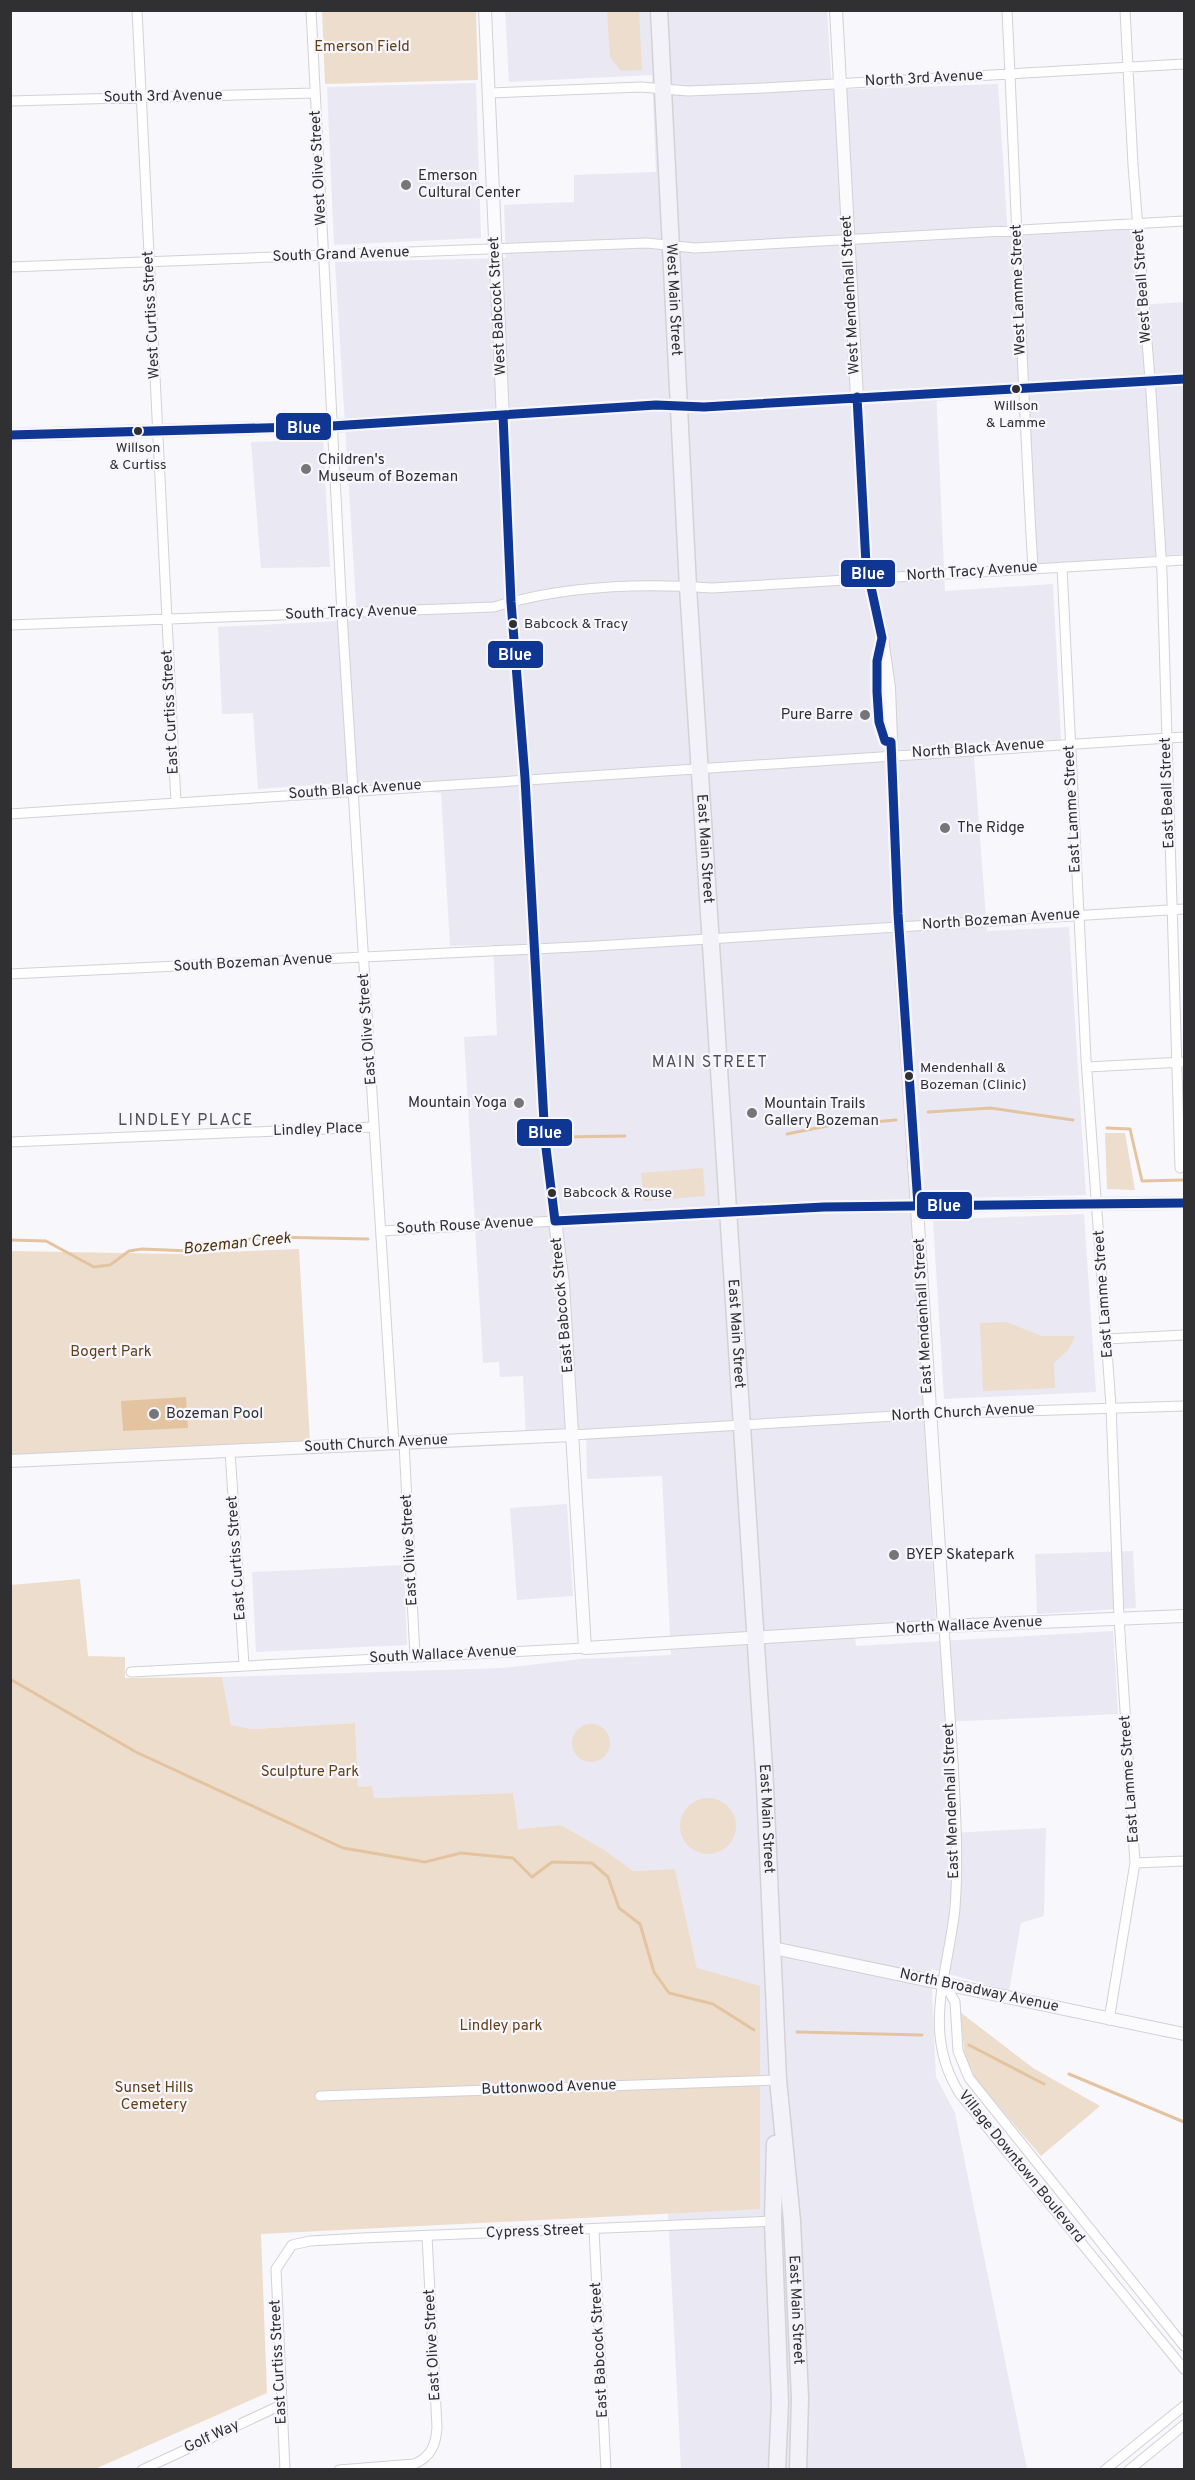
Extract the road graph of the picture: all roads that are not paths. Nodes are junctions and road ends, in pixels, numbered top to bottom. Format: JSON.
{"nodes":[{"id":1,"x":137,"y":10,"type":"edge"},
{"id":2,"x":310,"y":10,"type":"edge"},
{"id":3,"x":485,"y":10,"type":"edge"},
{"id":4,"x":659,"y":10,"type":"edge"},
{"id":5,"x":836,"y":10,"type":"edge"},
{"id":6,"x":1007,"y":10,"type":"edge"},
{"id":7,"x":1125,"y":10,"type":"edge"},
{"id":8,"x":1185,"y":64,"type":"edge"},
{"id":9,"x":1128,"y":68,"type":"junction"},
{"id":10,"x":1010,"y":75,"type":"junction"},
{"id":11,"x":840,"y":83,"type":"junction"},
{"id":12,"x":663,"y":88,"type":"junction"},
{"id":13,"x":315,"y":93,"type":"junction"},
{"id":14,"x":489,"y":93,"type":"junction"},
{"id":15,"x":141,"y":98,"type":"junction"},
{"id":16,"x":10,"y":101,"type":"edge"},
{"id":17,"x":1185,"y":221,"type":"edge"},
{"id":18,"x":1138,"y":224,"type":"junction"},
{"id":19,"x":1018,"y":231,"type":"junction"},
{"id":20,"x":848,"y":240,"type":"junction"},
{"id":21,"x":671,"y":245,"type":"junction"},
{"id":22,"x":496,"y":250,"type":"junction"},
{"id":23,"x":323,"y":256,"type":"junction"},
{"id":24,"x":149,"y":263,"type":"junction"},
{"id":25,"x":10,"y":267,"type":"edge"},
{"id":26,"x":1185,"y":379,"type":"edge"},
{"id":27,"x":1149,"y":381,"type":"junction"},
{"id":28,"x":1022,"y":388,"type":"junction"},
{"id":29,"x":857,"y":397,"type":"junction"},
{"id":30,"x":679,"y":405,"type":"junction"},
{"id":31,"x":503,"y":416,"type":"junction"},
{"id":32,"x":332,"y":426,"type":"junction"},
{"id":33,"x":158,"y":431,"type":"junction"},
{"id":34,"x":10,"y":435,"type":"edge"},
{"id":35,"x":1185,"y":560,"type":"edge"},
{"id":36,"x":1161,"y":561,"type":"junction"},
{"id":37,"x":1062,"y":567,"type":"junction"},
{"id":38,"x":1033,"y":568,"type":"junction"},
{"id":39,"x":870,"y":579,"type":"junction"},
{"id":40,"x":688,"y":587,"type":"junction"},
{"id":41,"x":511,"y":602,"type":"junction"},
{"id":42,"x":342,"y":614,"type":"junction"},
{"id":43,"x":167,"y":620,"type":"junction"},
{"id":44,"x":10,"y":625,"type":"edge"},
{"id":45,"x":1185,"y":737,"type":"edge"},
{"id":46,"x":1167,"y":738,"type":"junction"},
{"id":47,"x":1070,"y":744,"type":"junction"},
{"id":48,"x":891,"y":755,"type":"junction"},
{"id":49,"x":700,"y":769,"type":"junction"},
{"id":50,"x":525,"y":778,"type":"junction"},
{"id":51,"x":353,"y":790,"type":"junction"},
{"id":52,"x":176,"y":803,"type":"junction"},
{"id":53,"x":10,"y":814,"type":"edge"},
{"id":54,"x":1185,"y":909,"type":"edge"},
{"id":55,"x":1172,"y":910,"type":"junction"},
{"id":56,"x":1078,"y":915,"type":"junction"},
{"id":57,"x":899,"y":926,"type":"junction"},
{"id":58,"x":710,"y":938,"type":"junction"},
{"id":59,"x":534,"y":949,"type":"junction"},
{"id":60,"x":364,"y":957,"type":"junction"},
{"id":61,"x":10,"y":975,"type":"edge"},
{"id":62,"x":1181,"y":1062,"type":"edge"},
{"id":63,"x":1087,"y":1067,"type":"junction"},
{"id":64,"x":374,"y":1127,"type":"junction"},
{"id":65,"x":10,"y":1142,"type":"edge"},
{"id":66,"x":1180,"y":1168,"type":"dead end"},
{"id":67,"x":1185,"y":1203,"type":"edge"},
{"id":68,"x":1097,"y":1204,"type":"junction"},
{"id":69,"x":918,"y":1205,"type":"junction"},
{"id":70,"x":729,"y":1213,"type":"junction"},
{"id":71,"x":555,"y":1221,"type":"junction"},
{"id":72,"x":381,"y":1231,"type":"junction"},
{"id":73,"x":1185,"y":1335,"type":"edge"},
{"id":74,"x":1107,"y":1339,"type":"junction"},
{"id":75,"x":1111,"y":1406,"type":"junction"},
{"id":76,"x":1185,"y":1406,"type":"edge"},
{"id":77,"x":930,"y":1414,"type":"junction"},
{"id":78,"x":742,"y":1426,"type":"junction"},
{"id":79,"x":572,"y":1435,"type":"junction"},
{"id":80,"x":399,"y":1443,"type":"junction"},
{"id":81,"x":230,"y":1451,"type":"junction"},
{"id":82,"x":10,"y":1461,"type":"edge"},
{"id":83,"x":1185,"y":1616,"type":"edge"},
{"id":84,"x":1119,"y":1618,"type":"junction"},
{"id":85,"x":944,"y":1626,"type":"junction"},
{"id":86,"x":754,"y":1640,"type":"junction"},
{"id":87,"x":585,"y":1648,"type":"junction"},
{"id":88,"x":415,"y":1656,"type":"junction"},
{"id":89,"x":244,"y":1665,"type":"junction"},
{"id":90,"x":131,"y":1672,"type":"dead end"},
{"id":91,"x":1185,"y":1861,"type":"edge"},
{"id":92,"x":1136,"y":1863,"type":"junction"},
{"id":93,"x":773,"y":1948,"type":"junction"},
{"id":94,"x":944,"y":1982,"type":"junction"},
{"id":95,"x":1109,"y":2020,"type":"junction"},
{"id":96,"x":1185,"y":2034,"type":"edge"},
{"id":97,"x":778,"y":2079,"type":"junction"},
{"id":98,"x":320,"y":2096,"type":"dead end"},
{"id":99,"x":792,"y":2221,"type":"junction"},
{"id":100,"x":773,"y":2222,"type":"junction"},
{"id":101,"x":594,"y":2230,"type":"junction"},
{"id":102,"x":427,"y":2236,"type":"junction"},
{"id":103,"x":283,"y":2256,"type":"joint"},
{"id":104,"x":1185,"y":2346,"type":"edge"},
{"id":105,"x":1185,"y":2369,"type":"edge"},
{"id":106,"x":282,"y":2405,"type":"junction"},
{"id":107,"x":1185,"y":2406,"type":"edge"},
{"id":108,"x":1185,"y":2425,"type":"edge"},
{"id":109,"x":142,"y":2469,"type":"edge"},
{"id":110,"x":285,"y":2469,"type":"edge"},
{"id":111,"x":339,"y":2469,"type":"edge"},
{"id":112,"x":606,"y":2469,"type":"edge"},
{"id":113,"x":777,"y":2469,"type":"edge"},
{"id":114,"x":798,"y":2469,"type":"edge"},
{"id":115,"x":1105,"y":2469,"type":"edge"},
{"id":116,"x":1129,"y":2469,"type":"edge"}],
"edges":[{"from":1,"to":15,"type":"street","name":"West Curtiss Street"},
{"from":2,"to":13,"type":"street","name":"West Olive Street"},
{"from":3,"to":14,"type":"street","name":"West Babcock Street"},
{"from":4,"to":12,"type":"highway","name":"West Main Street"},
{"from":5,"to":11,"type":"street","name":"West Mendenhall Street"},
{"from":6,"to":10,"type":"street","name":"West Lamme Street"},
{"from":7,"to":9,"type":"street","name":"West Beall Street"},
{"from":8,"to":9,"type":"street","name":"North 3rd Avenue"},
{"from":9,"to":10,"type":"street","name":"North 3rd Avenue"},
{"from":9,"to":18,"type":"street","name":"West Beall Street"},
{"from":10,"to":11,"type":"street","name":"North 3rd Avenue"},
{"from":10,"to":19,"type":"street","name":"West Lamme Street"},
{"from":11,"to":12,"type":"street","name":"North 3rd Avenue"},
{"from":11,"to":20,"type":"street","name":"West Mendenhall Street"},
{"from":12,"to":14,"type":"street"},
{"from":12,"to":21,"type":"highway","name":"West Main Street"},
{"from":13,"to":15,"type":"street","name":"South 3rd Avenue"},
{"from":13,"to":23,"type":"street","name":"West Olive Street"},
{"from":14,"to":22,"type":"street","name":"West Babcock Street"},
{"from":15,"to":16,"type":"street","name":"South 3rd Avenue"},
{"from":15,"to":24,"type":"street","name":"West Curtiss Street"},
{"from":17,"to":18,"type":"street","name":"South Grand Avenue"},
{"from":18,"to":19,"type":"street","name":"South Grand Avenue"},
{"from":18,"to":27,"type":"street","name":"West Beall Street"},
{"from":19,"to":20,"type":"street","name":"South Grand Avenue"},
{"from":19,"to":28,"type":"street","name":"West Lamme Street"},
{"from":20,"to":21,"type":"street","name":"South Grand Avenue"},
{"from":20,"to":29,"type":"street","name":"West Mendenhall Street"},
{"from":21,"to":22,"type":"street","name":"South Grand Avenue"},
{"from":21,"to":30,"type":"highway","name":"West Main Street"},
{"from":22,"to":23,"type":"street","name":"South Grand Avenue"},
{"from":22,"to":31,"type":"street","name":"West Babcock Street"},
{"from":23,"to":24,"type":"street","name":"South Grand Avenue"},
{"from":23,"to":32,"type":"street","name":"West Olive Street"},
{"from":24,"to":25,"type":"street","name":"South Grand Avenue"},
{"from":24,"to":33,"type":"street","name":"West Curtiss Street"},
{"from":26,"to":27,"type":"street"},
{"from":27,"to":28,"type":"street"},
{"from":27,"to":36,"type":"street","name":"West Beall Street"},
{"from":28,"to":29,"type":"street"},
{"from":28,"to":38,"type":"street","name":"West Lamme Street"},
{"from":29,"to":30,"type":"street"},
{"from":29,"to":39,"type":"street","name":"West Mendenhall Street"},
{"from":30,"to":31,"type":"street"},
{"from":30,"to":40,"type":"highway","name":"West Main Street"},
{"from":31,"to":32,"type":"street"},
{"from":31,"to":41,"type":"street","name":"West Babcock Street"},
{"from":32,"to":33,"type":"street"},
{"from":32,"to":42,"type":"street","name":"West Olive Street"},
{"from":33,"to":34,"type":"street"},
{"from":33,"to":43,"type":"street","name":"West Curtiss Street"},
{"from":35,"to":36,"type":"street","name":"North Tracy Avenue"},
{"from":36,"to":37,"type":"street","name":"North Tracy Avenue"},
{"from":36,"to":46,"type":"street","name":"East Beall Street"},
{"from":37,"to":38,"type":"street","name":"North Tracy Avenue"},
{"from":37,"to":47,"type":"street","name":"East Lamme Street"},
{"from":38,"to":39,"type":"street","name":"North Tracy Avenue"},
{"from":39,"to":40,"type":"street","name":"North Tracy Avenue"},
{"from":39,"to":48,"type":"street","name":"East Mendenhall Street"},
{"from":40,"to":41,"type":"street","name":"South Tracy Avenue"},
{"from":40,"to":49,"type":"highway","name":"East Main Street"},
{"from":41,"to":42,"type":"street","name":"South Tracy Avenue"},
{"from":41,"to":50,"type":"street","name":"East Babcock Street"},
{"from":42,"to":43,"type":"street","name":"South Tracy Avenue"},
{"from":42,"to":51,"type":"street","name":"East Olive Street"},
{"from":43,"to":44,"type":"street","name":"South Tracy Avenue"},
{"from":43,"to":52,"type":"street","name":"East Curtiss Street"},
{"from":45,"to":46,"type":"street","name":"North Black Avenue"},
{"from":46,"to":47,"type":"street","name":"North Black Avenue"},
{"from":46,"to":55,"type":"street","name":"East Beall Street"},
{"from":47,"to":48,"type":"street","name":"North Black Avenue"},
{"from":47,"to":56,"type":"street","name":"East Lamme Street"},
{"from":48,"to":49,"type":"street","name":"North Black Avenue"},
{"from":48,"to":57,"type":"street","name":"East Mendenhall Street"},
{"from":49,"to":50,"type":"street","name":"South Black Avenue"},
{"from":49,"to":58,"type":"highway","name":"East Main Street"},
{"from":50,"to":51,"type":"street","name":"South Black Avenue"},
{"from":50,"to":59,"type":"street","name":"East Babcock Street"},
{"from":51,"to":52,"type":"street","name":"South Black Avenue"},
{"from":51,"to":60,"type":"street","name":"East Olive Street"},
{"from":52,"to":53,"type":"street","name":"South Black Avenue"},
{"from":54,"to":55,"type":"street","name":"North Bozeman Avenue"},
{"from":55,"to":56,"type":"street","name":"North Bozeman Avenue"},
{"from":55,"to":62,"type":"street","name":"East Beall Street"},
{"from":56,"to":57,"type":"street","name":"North Bozeman Avenue"},
{"from":56,"to":63,"type":"street","name":"East Lamme Street"},
{"from":57,"to":58,"type":"street","name":"North Bozeman Avenue"},
{"from":57,"to":69,"type":"street","name":"East Mendenhall Street"},
{"from":58,"to":59,"type":"street","name":"South Bozeman Avenue"},
{"from":58,"to":70,"type":"highway","name":"East Main Street"},
{"from":59,"to":60,"type":"street","name":"South Bozeman Avenue"},
{"from":59,"to":71,"type":"street","name":"East Babcock Street"},
{"from":60,"to":61,"type":"street","name":"South Bozeman Avenue"},
{"from":60,"to":64,"type":"street","name":"East Olive Street"},
{"from":62,"to":63,"type":"street"},
{"from":62,"to":66,"type":"street","name":"East Beall Street"},
{"from":63,"to":68,"type":"street","name":"East Lamme Street"},
{"from":64,"to":65,"type":"street","name":"Lindley Place"},
{"from":64,"to":72,"type":"street","name":"East Olive Street"},
{"from":67,"to":68,"type":"street","name":"South Rouse Avenue"},
{"from":68,"to":69,"type":"street","name":"South Rouse Avenue"},
{"from":68,"to":74,"type":"street","name":"East Lamme Street"},
{"from":69,"to":70,"type":"street","name":"South Rouse Avenue"},
{"from":69,"to":77,"type":"street","name":"East Mendenhall Street"},
{"from":70,"to":71,"type":"street","name":"South Rouse Avenue"},
{"from":70,"to":78,"type":"highway","name":"East Main Street"},
{"from":71,"to":72,"type":"street","name":"South Rouse Avenue"},
{"from":71,"to":79,"type":"street","name":"East Babcock Street"},
{"from":72,"to":80,"type":"street","name":"East Olive Street"},
{"from":73,"to":74,"type":"street"},
{"from":74,"to":75,"type":"street","name":"East Lamme Street"},
{"from":75,"to":76,"type":"street","name":"North Church Avenue"},
{"from":75,"to":77,"type":"street","name":"North Church Avenue"},
{"from":75,"to":84,"type":"street","name":"East Lamme Street"},
{"from":77,"to":78,"type":"street","name":"North Church Avenue"},
{"from":77,"to":85,"type":"street","name":"East Mendenhall Street"},
{"from":78,"to":79,"type":"street","name":"South Church Avenue"},
{"from":78,"to":86,"type":"highway","name":"East Main Street"},
{"from":79,"to":80,"type":"street","name":"South Church Avenue"},
{"from":79,"to":87,"type":"street","name":"East Babcock Street"},
{"from":80,"to":81,"type":"street","name":"South Church Avenue"},
{"from":80,"to":88,"type":"street","name":"East Olive Street"},
{"from":81,"to":82,"type":"street","name":"South Church Avenue"},
{"from":81,"to":89,"type":"street","name":"East Curtiss Street"},
{"from":83,"to":84,"type":"street","name":"North Wallace Avenue"},
{"from":84,"to":85,"type":"street","name":"North Wallace Avenue"},
{"from":84,"to":92,"type":"street","name":"East Lamme Street"},
{"from":85,"to":86,"type":"street","name":"North Wallace Avenue"},
{"from":85,"to":94,"type":"street","name":"East Mendenhall Street"},
{"from":86,"to":87,"type":"street","name":"South Wallace Avenue"},
{"from":86,"to":93,"type":"highway","name":"East Main Street"},
{"from":87,"to":88,"type":"street","name":"South Wallace Avenue"},
{"from":88,"to":89,"type":"street","name":"South Wallace Avenue"},
{"from":89,"to":90,"type":"street","name":"South Wallace Avenue"},
{"from":91,"to":92,"type":"street"},
{"from":92,"to":95,"type":"street","name":"East Lamme Street"},
{"from":93,"to":94,"type":"street","name":"North Broadway Avenue"},
{"from":93,"to":97,"type":"highway","name":"East Main Street"},
{"from":94,"to":95,"type":"street","name":"North Broadway Avenue"},
{"from":94,"to":104,"type":"street","name":"Village Downtown Boulevard"},
{"from":94,"to":105,"type":"street","name":"Village Downtown Boulevard"},
{"from":95,"to":96,"type":"street","name":"North Broadway Avenue"},
{"from":97,"to":98,"type":"street","name":"Buttonwood Avenue"},
{"from":97,"to":99,"type":"highway","name":"East Main Street"},
{"from":97,"to":100,"type":"highway","name":"East Main Street"},
{"from":99,"to":100,"type":"street","name":"Cypress Street"},
{"from":99,"to":114,"type":"highway","name":"East Main Street"},
{"from":100,"to":101,"type":"street","name":"Cypress Street"},
{"from":100,"to":113,"type":"highway","name":"East Main Street"},
{"from":101,"to":102,"type":"street","name":"Cypress Street"},
{"from":101,"to":112,"type":"street","name":"East Babcock Street"},
{"from":102,"to":103,"type":"street","name":"Cypress Street"},
{"from":102,"to":111,"type":"street","name":"East Olive Street"},
{"from":103,"to":106,"type":"street","name":"East Curtiss Street"},
{"from":106,"to":109,"type":"street","name":"Golf Way"},
{"from":106,"to":110,"type":"street","name":"East Curtiss Street"},
{"from":107,"to":115,"type":"street"},
{"from":108,"to":116,"type":"street"}]}
